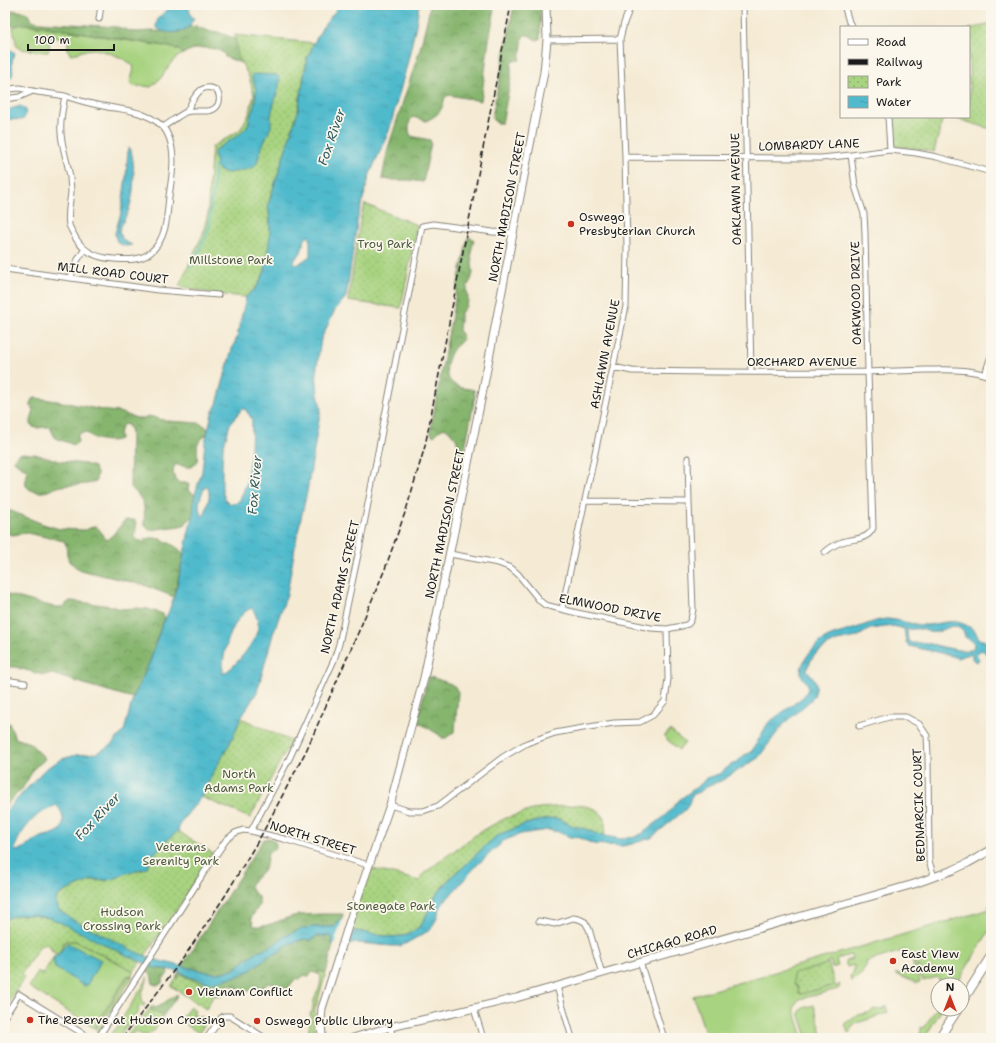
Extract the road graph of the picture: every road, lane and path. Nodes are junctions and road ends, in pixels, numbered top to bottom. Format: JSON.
{"nodes":[{"id":1,"x":101,"y":5,"type":"edge"},
{"id":2,"x":546,"y":5,"type":"edge"},
{"id":3,"x":630,"y":5,"type":"edge"},
{"id":4,"x":743,"y":5,"type":"edge"},
{"id":5,"x":844,"y":5,"type":"edge"},
{"id":6,"x":99,"y":19,"type":"dead end"},
{"id":7,"x":851,"y":26,"type":"edge"},
{"id":8,"x":620,"y":39,"type":"junction"},
{"id":9,"x":547,"y":40,"type":"junction"},
{"id":10,"x":5,"y":90,"type":"edge"},
{"id":11,"x":33,"y":91,"type":"junction"},
{"id":12,"x":65,"y":96,"type":"junction"},
{"id":13,"x":5,"y":99,"type":"edge"},
{"id":14,"x":187,"y":111,"type":"junction"},
{"id":15,"x":888,"y":118,"type":"edge"},
{"id":16,"x":163,"y":127,"type":"junction"},
{"id":17,"x":890,"y":150,"type":"junction"},
{"id":18,"x":851,"y":155,"type":"junction"},
{"id":19,"x":625,"y":157,"type":"junction"},
{"id":20,"x":746,"y":158,"type":"junction"},
{"id":21,"x":991,"y":172,"type":"edge"},
{"id":22,"x":513,"y":233,"type":"junction"},
{"id":23,"x":84,"y":250,"type":"junction"},
{"id":24,"x":5,"y":269,"type":"edge"},
{"id":25,"x":71,"y":278,"type":"junction"},
{"id":26,"x":218,"y":295,"type":"dead end"},
{"id":27,"x":991,"y":356,"type":"edge"},
{"id":28,"x":613,"y":367,"type":"junction"},
{"id":29,"x":751,"y":372,"type":"junction"},
{"id":30,"x":868,"y":372,"type":"junction"},
{"id":31,"x":985,"y":374,"type":"junction"},
{"id":32,"x":991,"y":377,"type":"edge"},
{"id":33,"x":688,"y":458,"type":"dead end"},
{"id":34,"x":586,"y":501,"type":"junction"},
{"id":35,"x":689,"y":502,"type":"junction"},
{"id":36,"x":825,"y":552,"type":"dead end"},
{"id":37,"x":450,"y":554,"type":"junction"},
{"id":38,"x":562,"y":609,"type":"junction"},
{"id":39,"x":667,"y":629,"type":"junction"},
{"id":40,"x":5,"y":680,"type":"edge"},
{"id":41,"x":25,"y":683,"type":"dead end"},
{"id":42,"x":859,"y":726,"type":"dead end"},
{"id":43,"x":390,"y":805,"type":"junction"},
{"id":44,"x":251,"y":831,"type":"junction"},
{"id":45,"x":991,"y":850,"type":"edge"},
{"id":46,"x":368,"y":865,"type":"junction"},
{"id":47,"x":934,"y":877,"type":"junction"},
{"id":48,"x":539,"y":921,"type":"dead end"},
{"id":49,"x":991,"y":956,"type":"edge"},
{"id":50,"x":640,"y":962,"type":"junction"},
{"id":51,"x":602,"y":974,"type":"junction"},
{"id":52,"x":557,"y":987,"type":"junction"},
{"id":53,"x":970,"y":989,"type":"edge"},
{"id":54,"x":474,"y":1009,"type":"junction"},
{"id":55,"x":5,"y":1016,"type":"edge"},
{"id":56,"x":953,"y":1017,"type":"edge"},
{"id":57,"x":390,"y":1027,"type":"junction"},
{"id":58,"x":90,"y":1038,"type":"edge"},
{"id":59,"x":98,"y":1038,"type":"edge"},
{"id":60,"x":208,"y":1038,"type":"edge"},
{"id":61,"x":266,"y":1038,"type":"edge"},
{"id":62,"x":322,"y":1038,"type":"edge"},
{"id":63,"x":353,"y":1038,"type":"edge"},
{"id":64,"x":393,"y":1038,"type":"edge"},
{"id":65,"x":482,"y":1038,"type":"edge"},
{"id":66,"x":572,"y":1038,"type":"edge"},
{"id":67,"x":664,"y":1038,"type":"edge"},
{"id":68,"x":939,"y":1038,"type":"edge"}],
"edges":[{"from":1,"to":6,"type":"street"},
{"from":2,"to":9,"type":"street","name":"NORTH MADISON STREET"},
{"from":3,"to":8,"type":"street","name":"ASHLAWN AVENUE"},
{"from":4,"to":20,"type":"street","name":"OAKLAWN AVENUE"},
{"from":5,"to":7,"type":"street"},
{"from":8,"to":9,"type":"street"},
{"from":8,"to":19,"type":"street","name":"ASHLAWN AVENUE"},
{"from":9,"to":22,"type":"street","name":"NORTH MADISON STREET"},
{"from":10,"to":11,"type":"street"},
{"from":11,"to":12,"type":"street"},
{"from":11,"to":13,"type":"street"},
{"from":12,"to":16,"type":"street"},
{"from":12,"to":23,"type":"street"},
{"from":14,"to":14,"type":"street"},
{"from":14,"to":16,"type":"street"},
{"from":15,"to":17,"type":"street"},
{"from":16,"to":23,"type":"street"},
{"from":17,"to":18,"type":"street","name":"LOMBARDY LANE"},
{"from":17,"to":21,"type":"street","name":"LOMBARDY LANE"},
{"from":18,"to":20,"type":"street","name":"LOMBARDY LANE"},
{"from":18,"to":30,"type":"street","name":"OAKWOOD DRIVE"},
{"from":19,"to":20,"type":"street","name":"LOMBARDY LANE"},
{"from":19,"to":28,"type":"street","name":"ASHLAWN AVENUE"},
{"from":20,"to":29,"type":"street","name":"OAKLAWN AVENUE"},
{"from":22,"to":37,"type":"street","name":"NORTH MADISON STREET"},
{"from":22,"to":44,"type":"street","name":"NORTH ADAMS STREET"},
{"from":23,"to":25,"type":"street"},
{"from":24,"to":25,"type":"street","name":"MILL ROAD COURT"},
{"from":25,"to":26,"type":"street","name":"MILL ROAD COURT"},
{"from":27,"to":31,"type":"street"},
{"from":28,"to":29,"type":"street","name":"ORCHARD AVENUE"},
{"from":28,"to":34,"type":"street","name":"ASHLAWN AVENUE"},
{"from":29,"to":30,"type":"street","name":"ORCHARD AVENUE"},
{"from":30,"to":31,"type":"street","name":"ORCHARD AVENUE"},
{"from":30,"to":36,"type":"street","name":"OAKWOOD DRIVE"},
{"from":31,"to":32,"type":"street","name":"ORCHARD AVENUE"},
{"from":33,"to":35,"type":"street","name":"ELMWOOD DRIVE"},
{"from":34,"to":35,"type":"street"},
{"from":34,"to":38,"type":"street","name":"ASHLAWN AVENUE"},
{"from":35,"to":39,"type":"street","name":"ELMWOOD DRIVE"},
{"from":37,"to":38,"type":"street","name":"ELMWOOD DRIVE"},
{"from":37,"to":43,"type":"street","name":"NORTH MADISON STREET"},
{"from":38,"to":39,"type":"street","name":"ELMWOOD DRIVE"},
{"from":39,"to":43,"type":"street"},
{"from":40,"to":41,"type":"street"},
{"from":42,"to":47,"type":"street","name":"BEDNARCIK COURT"},
{"from":43,"to":46,"type":"street","name":"NORTH MADISON STREET"},
{"from":44,"to":46,"type":"street","name":"NORTH STREET"},
{"from":44,"to":59,"type":"street"},
{"from":45,"to":47,"type":"street","name":"CHICAGO ROAD"},
{"from":46,"to":62,"type":"street","name":"NORTH MADISON STREET"},
{"from":47,"to":50,"type":"street","name":"CHICAGO ROAD"},
{"from":48,"to":51,"type":"street"},
{"from":49,"to":53,"type":"main road"},
{"from":50,"to":51,"type":"street","name":"CHICAGO ROAD"},
{"from":50,"to":67,"type":"street"},
{"from":51,"to":52,"type":"street","name":"CHICAGO ROAD"},
{"from":52,"to":54,"type":"street","name":"CHICAGO ROAD"},
{"from":52,"to":66,"type":"street"},
{"from":54,"to":57,"type":"street","name":"CHICAGO ROAD"},
{"from":54,"to":65,"type":"street"},
{"from":55,"to":58,"type":"street"},
{"from":56,"to":68,"type":"main road"},
{"from":57,"to":63,"type":"street","name":"CHICAGO ROAD"},
{"from":57,"to":64,"type":"street"},
{"from":60,"to":61,"type":"street"}]}
